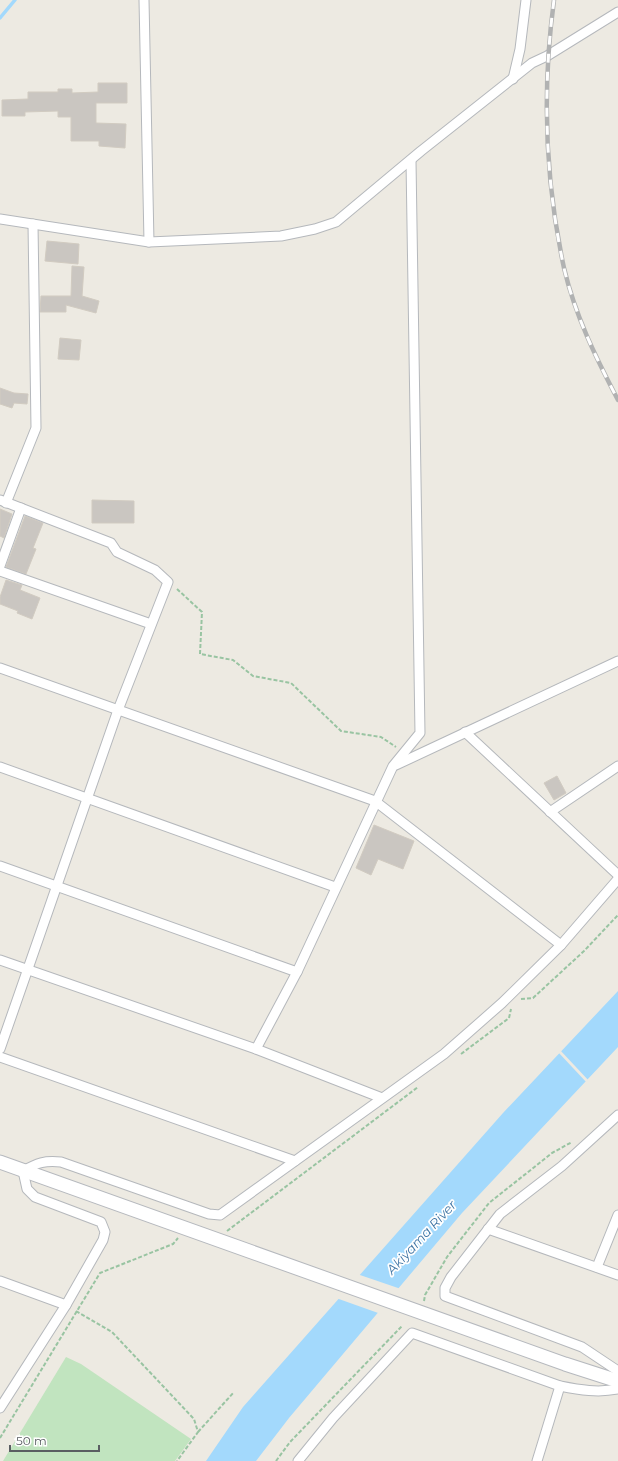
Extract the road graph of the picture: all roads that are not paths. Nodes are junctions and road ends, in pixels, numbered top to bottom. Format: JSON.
{"nodes":[{"id":1,"x":144,"y":0,"type":"edge"},
{"id":2,"x":526,"y":0,"type":"edge"},
{"id":3,"x":618,"y":12,"type":"edge"},
{"id":4,"x":513,"y":79,"type":"junction"},
{"id":5,"x":411,"y":161,"type":"junction"},
{"id":6,"x":0,"y":219,"type":"edge"},
{"id":7,"x":33,"y":224,"type":"junction"},
{"id":8,"x":149,"y":242,"type":"junction"},
{"id":9,"x":3,"y":502,"type":"edge"},
{"id":10,"x":21,"y":508,"type":"junction"},
{"id":11,"x":0,"y":566,"type":"edge"},
{"id":12,"x":0,"y":571,"type":"edge"},
{"id":13,"x":151,"y":624,"type":"junction"},
{"id":14,"x":618,"y":661,"type":"edge"},
{"id":15,"x":0,"y":668,"type":"edge"},
{"id":16,"x":118,"y":710,"type":"junction"},
{"id":17,"x":464,"y":732,"type":"junction"},
{"id":18,"x":392,"y":766,"type":"junction"},
{"id":19,"x":618,"y":766,"type":"edge"},
{"id":20,"x":0,"y":767,"type":"edge"},
{"id":21,"x":88,"y":798,"type":"junction"},
{"id":22,"x":375,"y":801,"type":"junction"},
{"id":23,"x":550,"y":812,"type":"junction"},
{"id":24,"x":0,"y":866,"type":"edge"},
{"id":25,"x":618,"y":875,"type":"edge"},
{"id":26,"x":618,"y":879,"type":"edge"},
{"id":27,"x":58,"y":887,"type":"junction"},
{"id":28,"x":335,"y":887,"type":"junction"},
{"id":29,"x":561,"y":945,"type":"junction"},
{"id":30,"x":0,"y":960,"type":"edge"},
{"id":31,"x":28,"y":970,"type":"junction"},
{"id":32,"x":297,"y":972,"type":"junction"},
{"id":33,"x":0,"y":1049,"type":"edge"},
{"id":34,"x":256,"y":1049,"type":"junction"},
{"id":35,"x":0,"y":1057,"type":"edge"},
{"id":36,"x":382,"y":1098,"type":"junction"},
{"id":37,"x":616,"y":1120,"type":"edge"},
{"id":38,"x":295,"y":1161,"type":"junction"},
{"id":39,"x":0,"y":1162,"type":"edge"},
{"id":40,"x":23,"y":1170,"type":"junction"},
{"id":41,"x":618,"y":1215,"type":"edge"},
{"id":42,"x":488,"y":1229,"type":"junction"},
{"id":43,"x":596,"y":1267,"type":"junction"},
{"id":44,"x":618,"y":1275,"type":"edge"},
{"id":45,"x":0,"y":1281,"type":"edge"},
{"id":46,"x":66,"y":1305,"type":"junction"},
{"id":47,"x":618,"y":1371,"type":"edge"},
{"id":48,"x":618,"y":1381,"type":"edge"},
{"id":49,"x":560,"y":1386,"type":"junction"},
{"id":50,"x":618,"y":1389,"type":"edge"},
{"id":51,"x":4,"y":1394,"type":"edge"},
{"id":52,"x":0,"y":1408,"type":"edge"},
{"id":53,"x":298,"y":1461,"type":"edge"},
{"id":54,"x":537,"y":1461,"type":"edge"}],
"edges":[{"from":1,"to":8,"type":"street"},
{"from":2,"to":4,"type":"street"},
{"from":3,"to":4,"type":"street"},
{"from":4,"to":5,"type":"street"},
{"from":5,"to":8,"type":"street"},
{"from":5,"to":18,"type":"street"},
{"from":6,"to":7,"type":"street"},
{"from":7,"to":8,"type":"street"},
{"from":7,"to":9,"type":"street"},
{"from":9,"to":10,"type":"street"},
{"from":10,"to":11,"type":"street"},
{"from":10,"to":13,"type":"street"},
{"from":12,"to":13,"type":"street"},
{"from":13,"to":16,"type":"street"},
{"from":14,"to":17,"type":"street"},
{"from":15,"to":16,"type":"street"},
{"from":16,"to":21,"type":"street"},
{"from":16,"to":22,"type":"street"},
{"from":17,"to":18,"type":"street"},
{"from":17,"to":23,"type":"street"},
{"from":18,"to":22,"type":"street"},
{"from":19,"to":23,"type":"street"},
{"from":20,"to":21,"type":"street"},
{"from":21,"to":27,"type":"street"},
{"from":21,"to":28,"type":"street"},
{"from":22,"to":28,"type":"street"},
{"from":22,"to":29,"type":"street"},
{"from":23,"to":25,"type":"street"},
{"from":24,"to":27,"type":"street"},
{"from":26,"to":29,"type":"street"},
{"from":27,"to":31,"type":"street"},
{"from":27,"to":32,"type":"street"},
{"from":28,"to":32,"type":"street"},
{"from":29,"to":36,"type":"street"},
{"from":30,"to":31,"type":"street"},
{"from":31,"to":33,"type":"street"},
{"from":31,"to":34,"type":"street"},
{"from":32,"to":34,"type":"street"},
{"from":34,"to":36,"type":"street"},
{"from":35,"to":38,"type":"street"},
{"from":36,"to":38,"type":"street"},
{"from":37,"to":42,"type":"street"},
{"from":38,"to":40,"type":"street"},
{"from":39,"to":40,"type":"street"},
{"from":40,"to":46,"type":"street"},
{"from":40,"to":48,"type":"street"},
{"from":41,"to":43,"type":"street"},
{"from":42,"to":43,"type":"street"},
{"from":42,"to":47,"type":"street"},
{"from":43,"to":44,"type":"street"},
{"from":45,"to":46,"type":"street"},
{"from":46,"to":51,"type":"street"},
{"from":49,"to":50,"type":"street"},
{"from":49,"to":53,"type":"street"},
{"from":49,"to":54,"type":"street"},
{"from":51,"to":52,"type":"street"}]}
